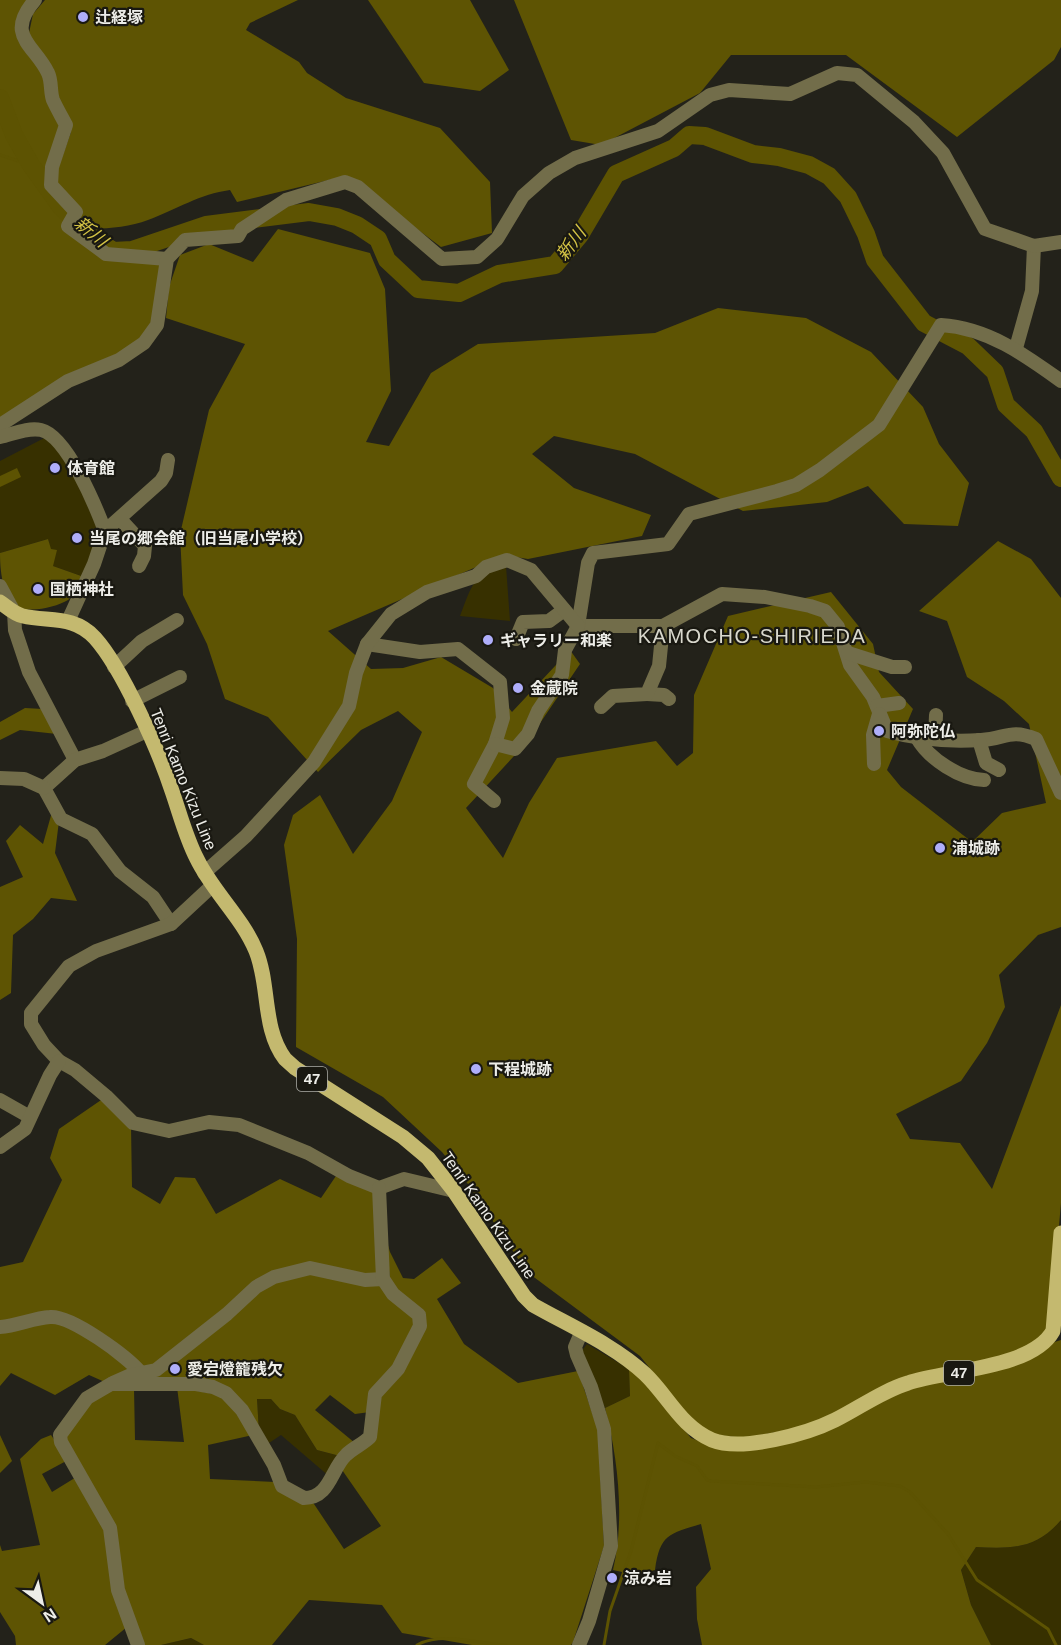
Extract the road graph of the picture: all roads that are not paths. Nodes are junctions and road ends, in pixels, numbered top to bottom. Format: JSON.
{"nodes":[{"id":1,"x":35,"y":0,"type":"edge"},
{"id":2,"x":1061,"y":242,"type":"edge"},
{"id":3,"x":1034,"y":246,"type":"junction"},
{"id":4,"x":167,"y":259,"type":"junction"},
{"id":5,"x":1016,"y":348,"type":"junction"},
{"id":6,"x":1061,"y":381,"type":"edge"},
{"id":7,"x":0,"y":425,"type":"edge"},
{"id":8,"x":0,"y":437,"type":"edge"},
{"id":9,"x":168,"y":460,"type":"dead end"},
{"id":10,"x":120,"y":519,"type":"junction"},
{"id":11,"x":105,"y":531,"type":"junction"},
{"id":12,"x":139,"y":566,"type":"dead end"},
{"id":13,"x":0,"y":586,"type":"edge"},
{"id":14,"x":0,"y":602,"type":"edge"},
{"id":15,"x":564,"y":610,"type":"junction"},
{"id":16,"x":14,"y":612,"type":"junction"},
{"id":17,"x":177,"y":620,"type":"dead end"},
{"id":18,"x":68,"y":621,"type":"junction"},
{"id":19,"x":578,"y":626,"type":"junction"},
{"id":20,"x":663,"y":626,"type":"junction"},
{"id":21,"x":516,"y":639,"type":"dead end"},
{"id":22,"x":367,"y":644,"type":"junction"},
{"id":23,"x":848,"y":653,"type":"junction"},
{"id":24,"x":114,"y":667,"type":"junction"},
{"id":25,"x":905,"y":667,"type":"dead end"},
{"id":26,"x":180,"y":677,"type":"dead end"},
{"id":27,"x":647,"y":694,"type":"junction"},
{"id":28,"x":669,"y":699,"type":"dead end"},
{"id":29,"x":132,"y":700,"type":"junction"},
{"id":30,"x":899,"y":703,"type":"dead end"},
{"id":31,"x":601,"y":707,"type":"dead end"},
{"id":32,"x":879,"y":709,"type":"junction"},
{"id":33,"x":936,"y":715,"type":"dead end"},
{"id":34,"x":147,"y":731,"type":"junction"},
{"id":35,"x":917,"y":738,"type":"junction"},
{"id":36,"x":935,"y":738,"type":"junction"},
{"id":37,"x":979,"y":740,"type":"junction"},
{"id":38,"x":495,"y":744,"type":"junction"},
{"id":39,"x":75,"y":760,"type":"junction"},
{"id":40,"x":874,"y":764,"type":"dead end"},
{"id":41,"x":999,"y":770,"type":"dead end"},
{"id":42,"x":0,"y":778,"type":"edge"},
{"id":43,"x":984,"y":780,"type":"dead end"},
{"id":44,"x":44,"y":788,"type":"junction"},
{"id":45,"x":1061,"y":793,"type":"edge"},
{"id":46,"x":494,"y":801,"type":"dead end"},
{"id":47,"x":209,"y":879,"type":"junction"},
{"id":48,"x":171,"y":924,"type":"junction"},
{"id":49,"x":59,"y":1061,"type":"junction"},
{"id":50,"x":0,"y":1100,"type":"edge"},
{"id":51,"x":30,"y":1117,"type":"junction"},
{"id":52,"x":0,"y":1147,"type":"edge"},
{"id":53,"x":379,"y":1188,"type":"junction"},
{"id":54,"x":454,"y":1191,"type":"junction"},
{"id":55,"x":1061,"y":1233,"type":"edge"},
{"id":56,"x":383,"y":1279,"type":"junction"},
{"id":57,"x":0,"y":1327,"type":"edge"},
{"id":58,"x":581,"y":1333,"type":"junction"},
{"id":59,"x":141,"y":1373,"type":"junction"},
{"id":60,"x":111,"y":1384,"type":"junction"},
{"id":61,"x":138,"y":1645,"type":"edge"},
{"id":62,"x":579,"y":1645,"type":"edge"}],
"edges":[{"from":1,"to":4,"type":"street"},
{"from":2,"to":3,"type":"street"},
{"from":3,"to":4,"type":"street"},
{"from":3,"to":5,"type":"street"},
{"from":4,"to":7,"type":"street"},
{"from":5,"to":6,"type":"street"},
{"from":5,"to":19,"type":"street"},
{"from":8,"to":11,"type":"street"},
{"from":9,"to":10,"type":"street"},
{"from":10,"to":11,"type":"street"},
{"from":10,"to":12,"type":"street"},
{"from":11,"to":18,"type":"street"},
{"from":13,"to":16,"type":"street"},
{"from":14,"to":16,"type":"main road","name":"Tenri Kamo Kizu Line","number":"47"},
{"from":15,"to":19,"type":"street"},
{"from":15,"to":21,"type":"street"},
{"from":15,"to":22,"type":"street"},
{"from":16,"to":18,"type":"main road","name":"Tenri Kamo Kizu Line","number":"47"},
{"from":16,"to":39,"type":"street"},
{"from":17,"to":24,"type":"street"},
{"from":18,"to":24,"type":"main road","name":"Tenri Kamo Kizu Line","number":"47"},
{"from":19,"to":20,"type":"street"},
{"from":19,"to":38,"type":"street"},
{"from":20,"to":23,"type":"street"},
{"from":20,"to":27,"type":"street"},
{"from":22,"to":38,"type":"street"},
{"from":22,"to":47,"type":"street"},
{"from":23,"to":25,"type":"street"},
{"from":23,"to":32,"type":"street"},
{"from":24,"to":29,"type":"main road","name":"Tenri Kamo Kizu Line","number":"47"},
{"from":26,"to":29,"type":"street"},
{"from":27,"to":28,"type":"street"},
{"from":27,"to":31,"type":"street"},
{"from":29,"to":34,"type":"main road","name":"Tenri Kamo Kizu Line","number":"47"},
{"from":30,"to":32,"type":"street"},
{"from":32,"to":35,"type":"street"},
{"from":32,"to":40,"type":"street"},
{"from":33,"to":36,"type":"street"},
{"from":34,"to":39,"type":"street"},
{"from":34,"to":47,"type":"main road","name":"Tenri Kamo Kizu Line","number":"47"},
{"from":35,"to":36,"type":"street"},
{"from":35,"to":43,"type":"street"},
{"from":36,"to":37,"type":"street"},
{"from":37,"to":41,"type":"street"},
{"from":37,"to":45,"type":"street"},
{"from":38,"to":46,"type":"street"},
{"from":39,"to":44,"type":"street"},
{"from":42,"to":44,"type":"street"},
{"from":44,"to":48,"type":"street"},
{"from":47,"to":48,"type":"street"},
{"from":47,"to":54,"type":"main road","name":"Tenri Kamo Kizu Line","number":"47"},
{"from":48,"to":49,"type":"street"},
{"from":49,"to":51,"type":"street"},
{"from":49,"to":53,"type":"street"},
{"from":50,"to":51,"type":"street"},
{"from":51,"to":52,"type":"street"},
{"from":53,"to":54,"type":"street"},
{"from":53,"to":56,"type":"street"},
{"from":54,"to":58,"type":"main road","name":"Tenri Kamo Kizu Line","number":"47"},
{"from":55,"to":58,"type":"main road","name":"Tenri Kamo Kizu Line","number":"47"},
{"from":56,"to":59,"type":"street"},
{"from":56,"to":60,"type":"street"},
{"from":57,"to":59,"type":"street"},
{"from":58,"to":62,"type":"street"},
{"from":59,"to":60,"type":"street"},
{"from":60,"to":61,"type":"street"}]}
